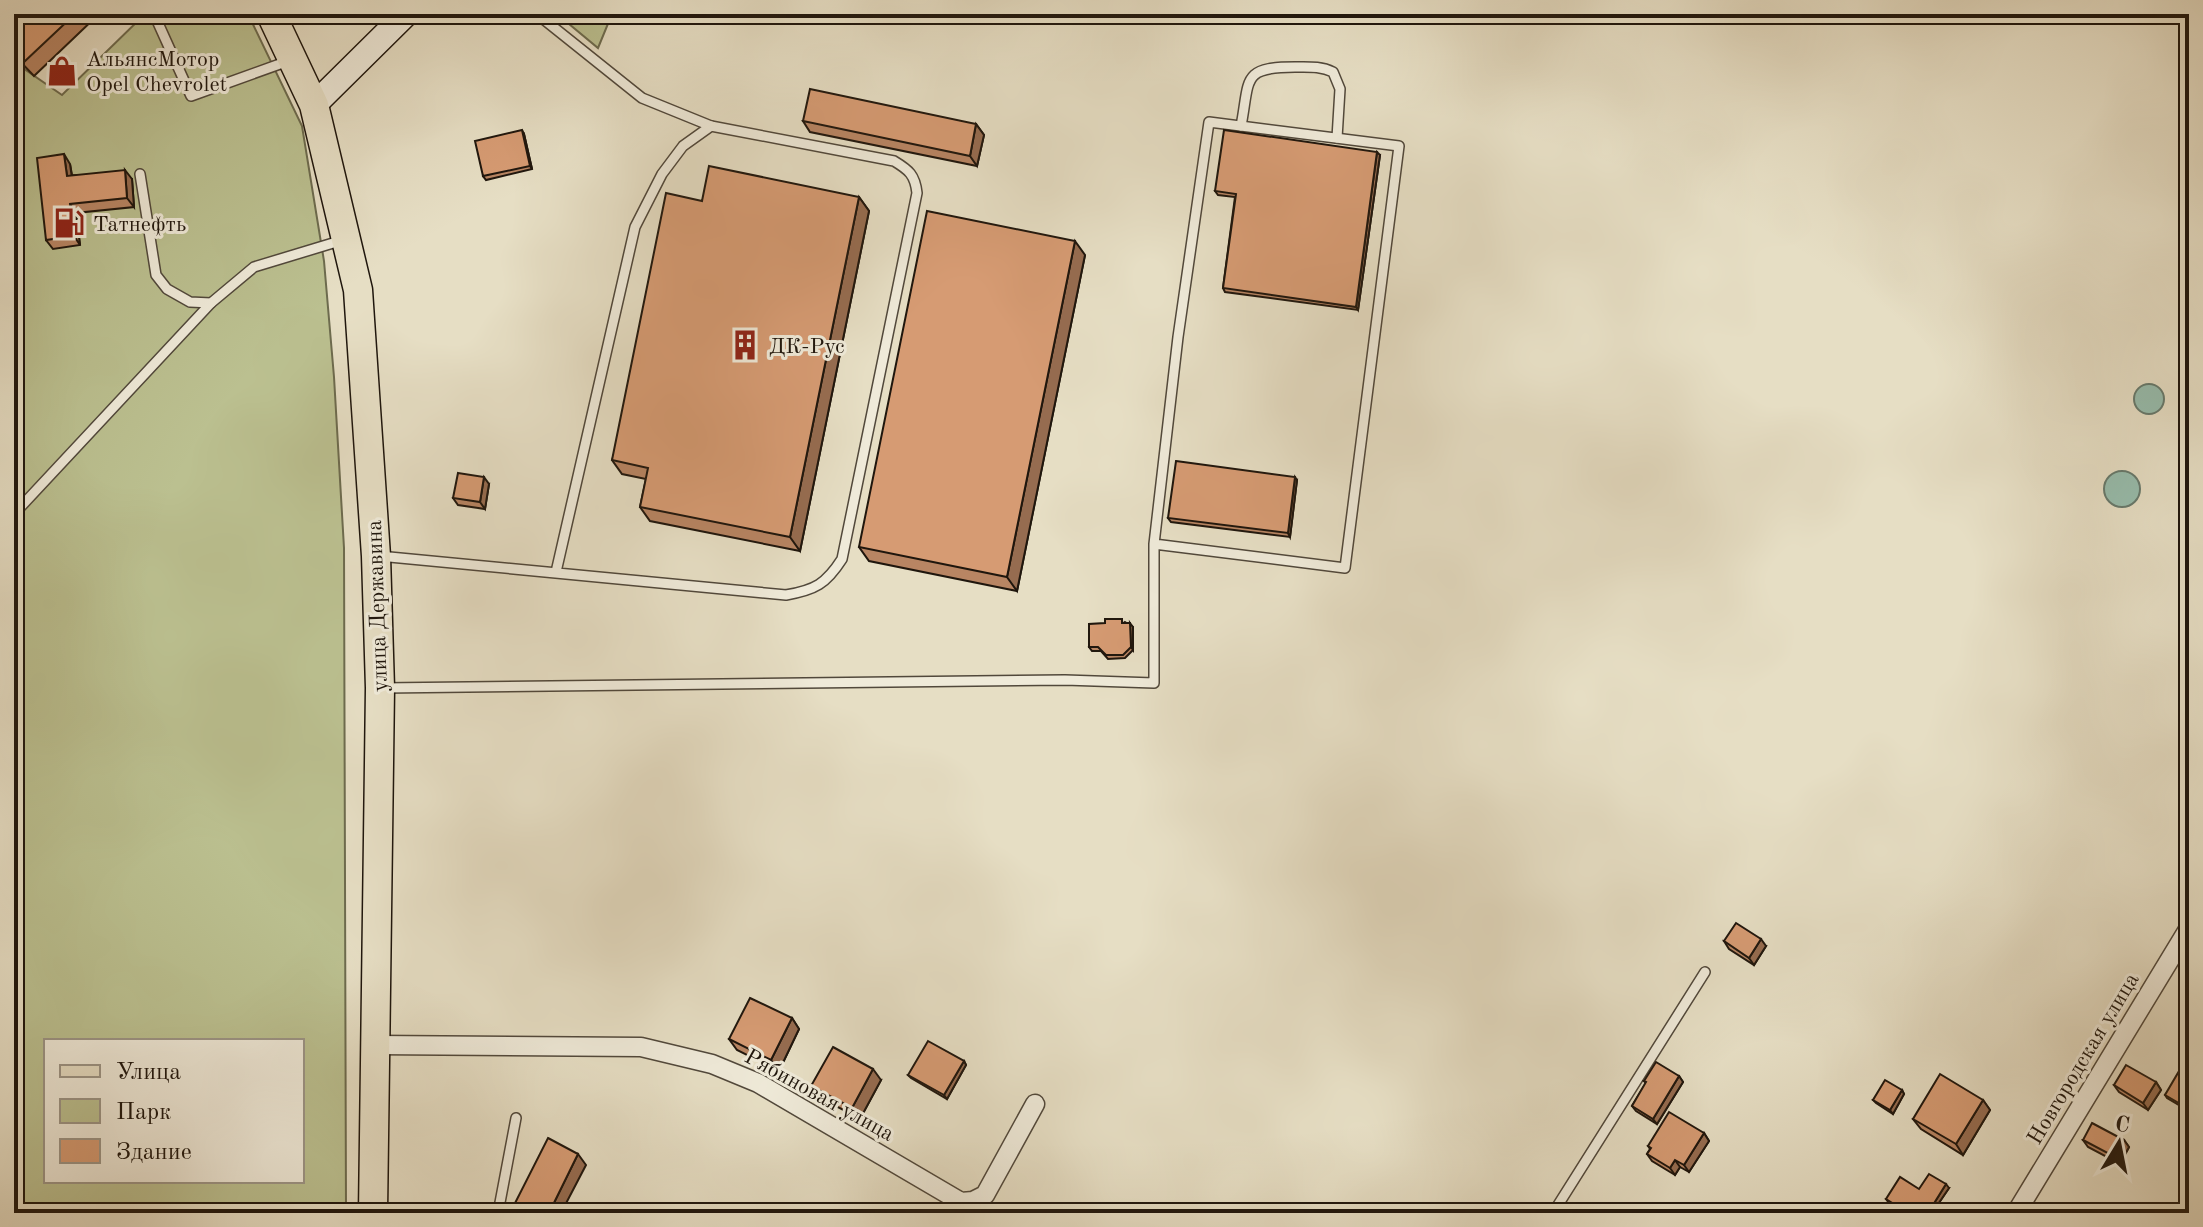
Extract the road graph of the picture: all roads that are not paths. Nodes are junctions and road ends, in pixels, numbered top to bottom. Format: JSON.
{"nodes":[{"id":1,"x":154,"y":14,"type":"edge"},
{"id":2,"x":271,"y":14,"type":"edge"},
{"id":3,"x":406,"y":14,"type":"edge"},
{"id":4,"x":537,"y":14,"type":"edge"},
{"id":5,"x":293,"y":59,"type":"junction"},
{"id":6,"x":314,"y":105,"type":"junction"},
{"id":7,"x":711,"y":126,"type":"junction"},
{"id":8,"x":1241,"y":126,"type":"junction"},
{"id":9,"x":1337,"y":138,"type":"junction"},
{"id":10,"x":140,"y":174,"type":"dead end"},
{"id":11,"x":346,"y":239,"type":"junction"},
{"id":12,"x":211,"y":303,"type":"junction"},
{"id":13,"x":14,"y":514,"type":"edge"},
{"id":14,"x":1154,"y":544,"type":"junction"},
{"id":15,"x":376,"y":556,"type":"junction"},
{"id":16,"x":556,"y":572,"type":"junction"},
{"id":17,"x":380,"y":688,"type":"junction"},
{"id":18,"x":2189,"y":928,"type":"edge"},
{"id":19,"x":1705,"y":972,"type":"dead end"},
{"id":20,"x":375,"y":1045,"type":"junction"},
{"id":21,"x":1035,"y":1104,"type":"dead end"},
{"id":22,"x":516,"y":1118,"type":"dead end"},
{"id":23,"x":373,"y":1213,"type":"edge"},
{"id":24,"x":498,"y":1213,"type":"edge"},
{"id":25,"x":1553,"y":1213,"type":"edge"},
{"id":26,"x":2016,"y":1213,"type":"edge"}],
"edges":[{"from":1,"to":5,"type":"lane"},
{"from":2,"to":5,"type":"main road","name":"улица Державина"},
{"from":3,"to":6,"type":"street"},
{"from":4,"to":7,"type":"lane"},
{"from":5,"to":6,"type":"main road","name":"улица Державина"},
{"from":6,"to":11,"type":"main road","name":"улица Державина"},
{"from":7,"to":16,"type":"lane"},
{"from":7,"to":16,"type":"lane"},
{"from":8,"to":9,"type":"lane"},
{"from":8,"to":9,"type":"lane"},
{"from":8,"to":14,"type":"lane"},
{"from":9,"to":14,"type":"lane"},
{"from":10,"to":12,"type":"lane"},
{"from":11,"to":12,"type":"lane"},
{"from":11,"to":15,"type":"main road","name":"улица Державина"},
{"from":12,"to":13,"type":"lane"},
{"from":14,"to":17,"type":"lane"},
{"from":15,"to":16,"type":"lane"},
{"from":15,"to":17,"type":"main road","name":"улица Державина"},
{"from":17,"to":20,"type":"main road","name":"улица Державина"},
{"from":18,"to":26,"type":"street","name":"Новгородская улица"},
{"from":19,"to":25,"type":"lane"},
{"from":20,"to":21,"type":"street","name":"Рябиновая улица"},
{"from":20,"to":23,"type":"main road","name":"улица Державина"},
{"from":22,"to":24,"type":"lane"}]}
